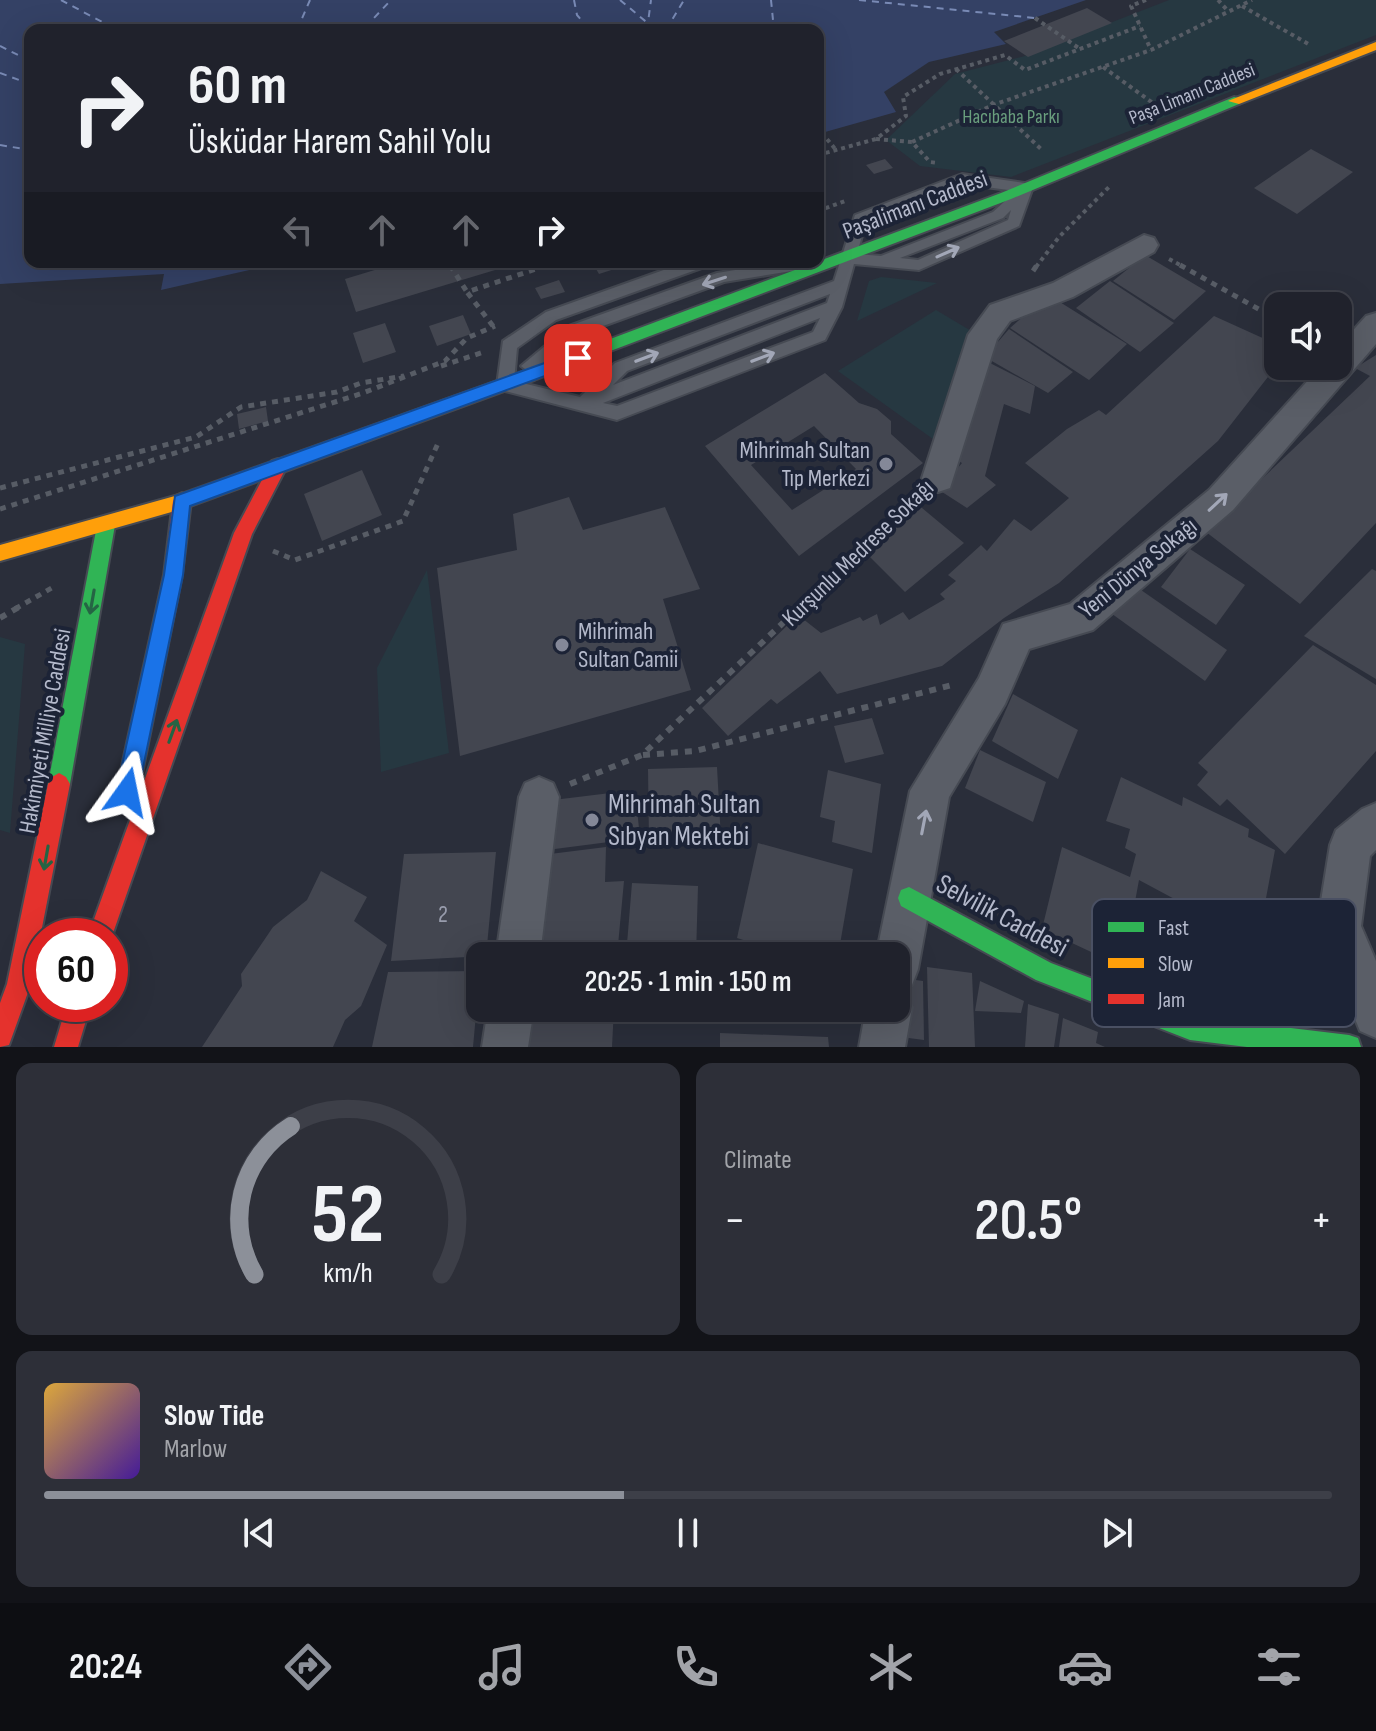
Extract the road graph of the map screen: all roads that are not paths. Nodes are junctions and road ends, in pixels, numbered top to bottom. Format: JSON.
{"nodes":[{"id":1,"x":1376,"y":46,"type":"edge"},
{"id":2,"x":1026,"y":187,"type":"junction"},
{"id":3,"x":1144,"y":245,"type":"road end"},
{"id":4,"x":824,"y":256,"type":"edge"},
{"id":5,"x":846,"y":258,"type":"junction"},
{"id":6,"x":824,"y":261,"type":"edge"},
{"id":7,"x":824,"y":266,"type":"edge"},
{"id":8,"x":685,"y":268,"type":"edge"},
{"id":9,"x":780,"y":268,"type":"edge"},
{"id":10,"x":819,"y":268,"type":"edge"},
{"id":11,"x":842,"y":284,"type":"junction"},
{"id":12,"x":1376,"y":324,"type":"edge"},
{"id":13,"x":505,"y":385,"type":"junction"},
{"id":14,"x":585,"y":403,"type":"junction"},
{"id":15,"x":278,"y":466,"type":"junction"},
{"id":16,"x":938,"y":478,"type":"road end"},
{"id":17,"x":182,"y":501,"type":"junction"},
{"id":18,"x":106,"y":525,"type":"junction"},
{"id":19,"x":0,"y":553,"type":"edge"},
{"id":20,"x":539,"y":797,"type":"road end"},
{"id":21,"x":1376,"y":823,"type":"edge"},
{"id":22,"x":909,"y":898,"type":"junction"},
{"id":23,"x":1343,"y":899,"type":"edge"},
{"id":24,"x":102,"y":918,"type":"edge"},
{"id":25,"x":104,"y":918,"type":"edge"},
{"id":26,"x":520,"y":942,"type":"edge"},
{"id":27,"x":901,"y":942,"type":"edge"},
{"id":28,"x":1356,"y":967,"type":"edge"},
{"id":29,"x":1092,"y":990,"type":"edge"},
{"id":30,"x":1376,"y":1015,"type":"edge"},
{"id":31,"x":74,"y":1022,"type":"edge"},
{"id":32,"x":509,"y":1022,"type":"edge"},
{"id":33,"x":886,"y":1022,"type":"edge"},
{"id":34,"x":1187,"y":1027,"type":"edge"},
{"id":35,"x":0,"y":1036,"type":"edge"},
{"id":36,"x":66,"y":1047,"type":"edge"},
{"id":37,"x":505,"y":1047,"type":"edge"},
{"id":38,"x":882,"y":1047,"type":"edge"},
{"id":39,"x":1349,"y":1047,"type":"edge"}],
"edges":[{"from":1,"to":2,"type":"main road","name":"Paşa Limanı Caddesi"},
{"from":2,"to":5,"type":"main road","name":"Paşalimanı Caddesi"},
{"from":5,"to":2,"type":"lane","one_way":true},
{"from":2,"to":5,"type":"lane"},
{"from":3,"to":16,"type":"street","name":"Kurşunlu Medrese Sokağı"},
{"from":4,"to":5,"type":"lane"},
{"from":5,"to":6,"type":"lane"},
{"from":5,"to":7,"type":"main road","name":"Paşalimanı Caddesi"},
{"from":5,"to":11,"type":"lane"},
{"from":8,"to":13,"type":"lane"},
{"from":9,"to":13,"type":"lane","one_way":true},
{"from":10,"to":13,"type":"main road","name":"Paşalimanı Caddesi"},
{"from":14,"to":11,"type":"lane","one_way":true},
{"from":14,"to":11,"type":"lane","one_way":true},
{"from":22,"to":12,"type":"street","name":"Yeni Dünya Sokağı","one_way":true},
{"from":13,"to":14,"type":"lane"},
{"from":13,"to":15,"type":"main road","name":"Paşalimanı Caddesi"},
{"from":15,"to":17,"type":"main road","name":"Paşalimanı Caddesi"},
{"from":25,"to":15,"type":"main road","one_way":true},
{"from":17,"to":18,"type":"main road","name":"Paşalimanı Caddesi"},
{"from":17,"to":24,"type":"main road"},
{"from":18,"to":19,"type":"main road","name":"Paşalimanı Caddesi"},
{"from":18,"to":35,"type":"main road","name":"Hakimiyeti Milliye Caddesi","one_way":true},
{"from":20,"to":26,"type":"street"},
{"from":21,"to":23,"type":"street"},
{"from":22,"to":27,"type":"street","name":"Yeni Dünya Sokağı"},
{"from":22,"to":29,"type":"main road","name":"Selvilik Caddesi"},
{"from":28,"to":30,"type":"street"},
{"from":31,"to":36,"type":"main road"},
{"from":32,"to":37,"type":"street"},
{"from":33,"to":38,"type":"street"},
{"from":34,"to":39,"type":"main road","name":"Selvilik Caddesi"}]}
